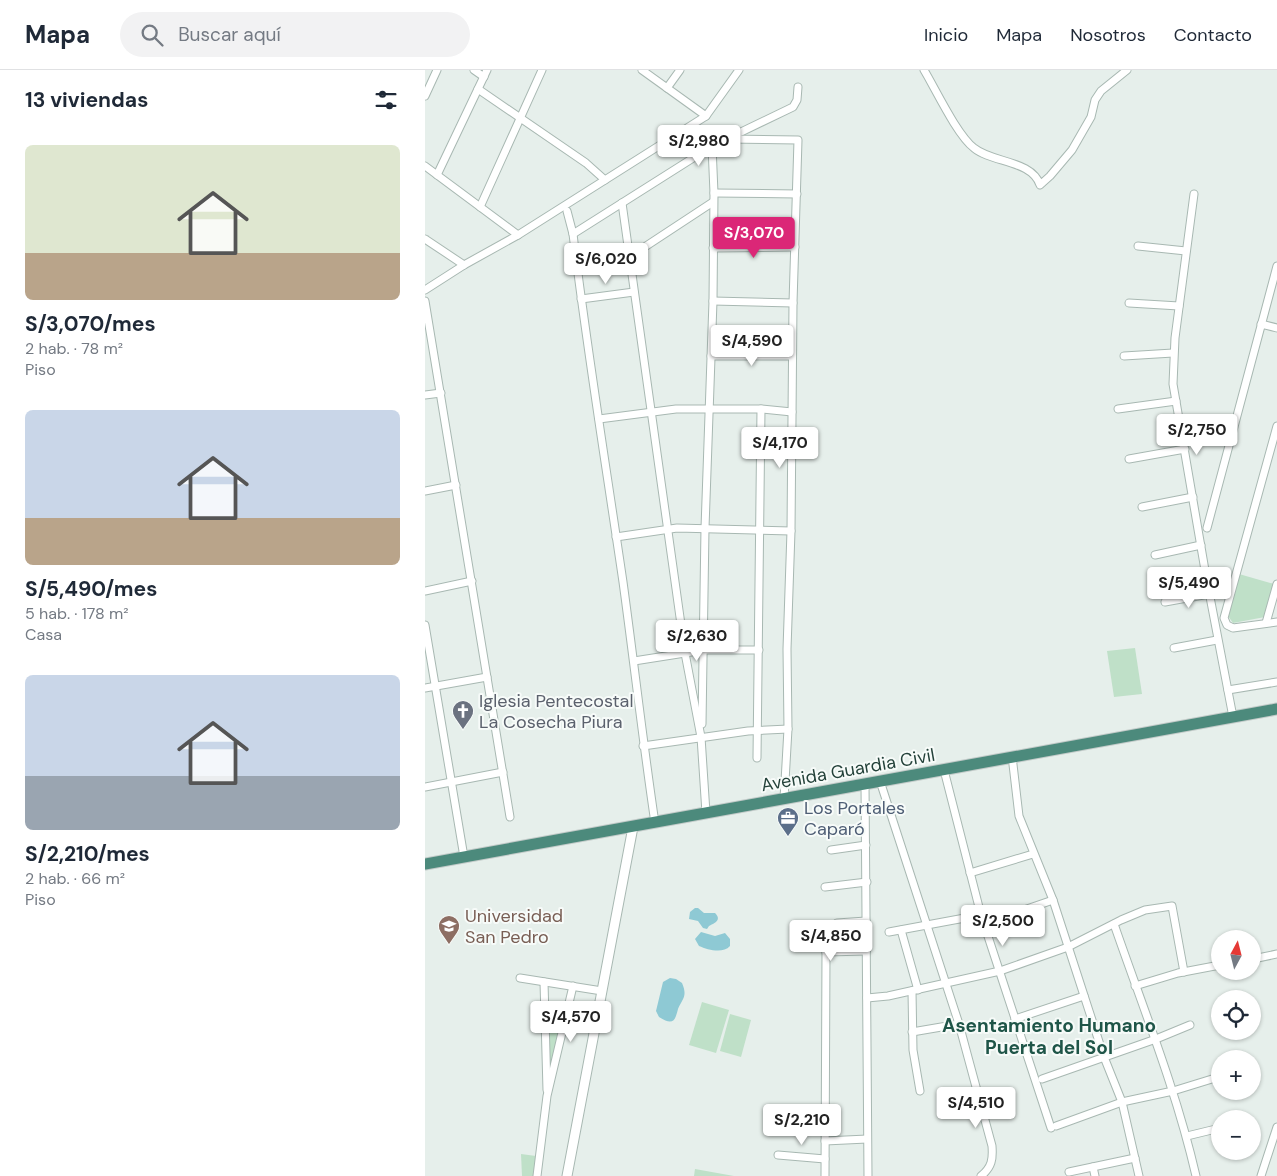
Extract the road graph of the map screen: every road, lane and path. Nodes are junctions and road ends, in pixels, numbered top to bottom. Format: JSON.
{"nodes":[{"id":1,"x":437,"y":70,"type":"edge"},
{"id":2,"x":475,"y":70,"type":"edge"},
{"id":3,"x":542,"y":70,"type":"edge"},
{"id":4,"x":642,"y":70,"type":"edge"},
{"id":5,"x":680,"y":70,"type":"edge"},
{"id":6,"x":739,"y":70,"type":"edge"},
{"id":7,"x":924,"y":70,"type":"edge"},
{"id":8,"x":1127,"y":70,"type":"edge"},
{"id":9,"x":486,"y":73,"type":"edge"},
{"id":10,"x":667,"y":88,"type":"junction"},
{"id":11,"x":798,"y":88,"type":"dead end"},
{"id":12,"x":478,"y":89,"type":"junction"},
{"id":13,"x":425,"y":96,"type":"edge"},
{"id":14,"x":706,"y":116,"type":"junction"},
{"id":15,"x":520,"y":117,"type":"junction"},
{"id":16,"x":727,"y":139,"type":"junction"},
{"id":17,"x":712,"y":146,"type":"junction"},
{"id":18,"x":425,"y":166,"type":"edge"},
{"id":19,"x":437,"y":175,"type":"junction"},
{"id":20,"x":605,"y":180,"type":"junction"},
{"id":21,"x":714,"y":193,"type":"junction"},
{"id":22,"x":797,"y":194,"type":"junction"},
{"id":23,"x":1193,"y":194,"type":"dead end"},
{"id":24,"x":713,"y":202,"type":"junction"},
{"id":25,"x":622,"y":203,"type":"junction"},
{"id":26,"x":480,"y":207,"type":"junction"},
{"id":27,"x":567,"y":211,"type":"dead end"},
{"id":28,"x":573,"y":234,"type":"junction"},
{"id":29,"x":518,"y":235,"type":"junction"},
{"id":30,"x":425,"y":239,"type":"edge"},
{"id":31,"x":1138,"y":246,"type":"dead end"},
{"id":32,"x":795,"y":247,"type":"junction"},
{"id":33,"x":713,"y":248,"type":"junction"},
{"id":34,"x":1186,"y":251,"type":"junction"},
{"id":35,"x":631,"y":256,"type":"junction"},
{"id":36,"x":464,"y":265,"type":"junction"},
{"id":37,"x":1277,"y":266,"type":"edge"},
{"id":38,"x":425,"y":290,"type":"edge"},
{"id":39,"x":634,"y":292,"type":"junction"},
{"id":40,"x":581,"y":298,"type":"junction"},
{"id":41,"x":425,"y":301,"type":"edge"},
{"id":42,"x":713,"y":301,"type":"junction"},
{"id":43,"x":793,"y":303,"type":"junction"},
{"id":44,"x":1129,"y":303,"type":"dead end"},
{"id":45,"x":1179,"y":306,"type":"junction"},
{"id":46,"x":1261,"y":324,"type":"junction"},
{"id":47,"x":1277,"y":328,"type":"edge"},
{"id":48,"x":1173,"y":353,"type":"junction"},
{"id":49,"x":711,"y":356,"type":"junction"},
{"id":50,"x":792,"y":356,"type":"junction"},
{"id":51,"x":1124,"y":356,"type":"dead end"},
{"id":52,"x":441,"y":393,"type":"junction"},
{"id":53,"x":425,"y":395,"type":"edge"},
{"id":54,"x":1176,"y":401,"type":"junction"},
{"id":55,"x":708,"y":409,"type":"junction"},
{"id":56,"x":761,"y":409,"type":"junction"},
{"id":57,"x":1118,"y":409,"type":"dead end"},
{"id":58,"x":651,"y":412,"type":"junction"},
{"id":59,"x":792,"y":412,"type":"junction"},
{"id":60,"x":599,"y":418,"type":"junction"},
{"id":61,"x":1277,"y":426,"type":"edge"},
{"id":62,"x":1185,"y":449,"type":"junction"},
{"id":63,"x":1129,"y":459,"type":"dead end"},
{"id":64,"x":456,"y":485,"type":"junction"},
{"id":65,"x":425,"y":492,"type":"edge"},
{"id":66,"x":1193,"y":497,"type":"junction"},
{"id":67,"x":1143,"y":506,"type":"dead end"},
{"id":68,"x":705,"y":528,"type":"junction"},
{"id":69,"x":1207,"y":528,"type":"dead end"},
{"id":70,"x":667,"y":529,"type":"junction"},
{"id":71,"x":759,"y":531,"type":"junction"},
{"id":72,"x":791,"y":532,"type":"junction"},
{"id":73,"x":616,"y":537,"type":"junction"},
{"id":74,"x":1201,"y":545,"type":"junction"},
{"id":75,"x":1155,"y":555,"type":"dead end"},
{"id":76,"x":472,"y":581,"type":"junction"},
{"id":77,"x":1277,"y":584,"type":"edge"},
{"id":78,"x":425,"y":591,"type":"edge"},
{"id":79,"x":1209,"y":594,"type":"junction"},
{"id":80,"x":1165,"y":602,"type":"dead end"},
{"id":81,"x":1277,"y":622,"type":"edge"},
{"id":82,"x":1266,"y":623,"type":"junction"},
{"id":83,"x":425,"y":624,"type":"edge"},
{"id":84,"x":1217,"y":640,"type":"junction"},
{"id":85,"x":1174,"y":648,"type":"dead end"},
{"id":86,"x":703,"y":650,"type":"junction"},
{"id":87,"x":759,"y":650,"type":"junction"},
{"id":88,"x":685,"y":653,"type":"junction"},
{"id":89,"x":634,"y":661,"type":"junction"},
{"id":90,"x":487,"y":677,"type":"junction"},
{"id":91,"x":1277,"y":682,"type":"edge"},
{"id":92,"x":435,"y":686,"type":"junction"},
{"id":93,"x":425,"y":688,"type":"edge"},
{"id":94,"x":1228,"y":690,"type":"junction"},
{"id":95,"x":1277,"y":709,"type":"edge"},
{"id":96,"x":1233,"y":717,"type":"junction"},
{"id":97,"x":757,"y":730,"type":"junction"},
{"id":98,"x":788,"y":730,"type":"junction"},
{"id":99,"x":701,"y":737,"type":"junction"},
{"id":100,"x":643,"y":746,"type":"junction"},
{"id":101,"x":1012,"y":756,"type":"junction"},
{"id":102,"x":757,"y":758,"type":"dead end"},
{"id":103,"x":944,"y":770,"type":"junction"},
{"id":104,"x":503,"y":772,"type":"junction"},
{"id":105,"x":451,"y":782,"type":"junction"},
{"id":106,"x":880,"y":782,"type":"junction"},
{"id":107,"x":865,"y":784,"type":"junction"},
{"id":108,"x":425,"y":786,"type":"edge"},
{"id":109,"x":784,"y":799,"type":"junction"},
{"id":110,"x":706,"y":813,"type":"junction"},
{"id":111,"x":510,"y":817,"type":"dead end"},
{"id":112,"x":655,"y":823,"type":"junction"},
{"id":113,"x":633,"y":827,"type":"junction"},
{"id":114,"x":866,"y":845,"type":"junction"},
{"id":115,"x":831,"y":850,"type":"dead end"},
{"id":116,"x":1033,"y":854,"type":"junction"},
{"id":117,"x":464,"y":857,"type":"junction"},
{"id":118,"x":425,"y":864,"type":"edge"},
{"id":119,"x":970,"y":873,"type":"junction"},
{"id":120,"x":867,"y":882,"type":"junction"},
{"id":121,"x":825,"y":887,"type":"dead end"},
{"id":122,"x":1053,"y":900,"type":"junction"},
{"id":123,"x":981,"y":914,"type":"junction"},
{"id":124,"x":866,"y":921,"type":"junction"},
{"id":125,"x":837,"y":923,"type":"dead end"},
{"id":126,"x":983,"y":924,"type":"junction"},
{"id":127,"x":1114,"y":924,"type":"junction"},
{"id":128,"x":927,"y":925,"type":"junction"},
{"id":129,"x":901,"y":930,"type":"junction"},
{"id":130,"x":889,"y":932,"type":"dead end"},
{"id":131,"x":820,"y":933,"type":"dead end"},
{"id":132,"x":1068,"y":947,"type":"junction"},
{"id":133,"x":866,"y":951,"type":"junction"},
{"id":134,"x":826,"y":952,"type":"junction"},
{"id":135,"x":1277,"y":954,"type":"edge"},
{"id":136,"x":1261,"y":957,"type":"edge"},
{"id":137,"x":1211,"y":967,"type":"edge"},
{"id":138,"x":1000,"y":971,"type":"junction"},
{"id":139,"x":1184,"y":972,"type":"junction"},
{"id":140,"x":520,"y":978,"type":"dead end"},
{"id":141,"x":544,"y":982,"type":"junction"},
{"id":142,"x":946,"y":984,"type":"junction"},
{"id":143,"x":573,"y":986,"type":"junction"},
{"id":144,"x":1135,"y":986,"type":"junction"},
{"id":145,"x":915,"y":990,"type":"junction"},
{"id":146,"x":602,"y":991,"type":"junction"},
{"id":147,"x":1083,"y":996,"type":"junction"},
{"id":148,"x":867,"y":998,"type":"junction"},
{"id":149,"x":1015,"y":1018,"type":"junction"},
{"id":150,"x":959,"y":1024,"type":"junction"},
{"id":151,"x":1190,"y":1025,"type":"dead end"},
{"id":152,"x":912,"y":1032,"type":"junction"},
{"id":153,"x":1156,"y":1039,"type":"junction"},
{"id":154,"x":1104,"y":1057,"type":"junction"},
{"id":155,"x":1042,"y":1079,"type":"dead end"},
{"id":156,"x":1211,"y":1079,"type":"edge"},
{"id":157,"x":921,"y":1090,"type":"dead end"},
{"id":158,"x":1173,"y":1091,"type":"junction"},
{"id":159,"x":547,"y":1096,"type":"junction"},
{"id":160,"x":1122,"y":1102,"type":"junction"},
{"id":161,"x":1277,"y":1127,"type":"edge"},
{"id":162,"x":1211,"y":1130,"type":"edge"},
{"id":163,"x":1187,"y":1136,"type":"junction"},
{"id":164,"x":867,"y":1139,"type":"junction"},
{"id":165,"x":825,"y":1141,"type":"junction"},
{"id":166,"x":777,"y":1155,"type":"dead end"},
{"id":167,"x":1135,"y":1158,"type":"junction"},
{"id":168,"x":825,"y":1159,"type":"junction"},
{"id":169,"x":1093,"y":1167,"type":"junction"},
{"id":170,"x":1069,"y":1172,"type":"dead end"},
{"id":171,"x":537,"y":1176,"type":"edge"},
{"id":172,"x":567,"y":1176,"type":"edge"},
{"id":173,"x":825,"y":1176,"type":"edge"},
{"id":174,"x":868,"y":1176,"type":"edge"},
{"id":175,"x":981,"y":1176,"type":"edge"},
{"id":176,"x":1095,"y":1176,"type":"edge"},
{"id":177,"x":1139,"y":1176,"type":"edge"},
{"id":178,"x":1196,"y":1176,"type":"edge"},
{"id":179,"x":1261,"y":1176,"type":"edge"}],
"edges":[{"from":1,"to":13,"type":"street"},
{"from":2,"to":9,"type":"street"},
{"from":3,"to":15,"type":"street"},
{"from":4,"to":10,"type":"street"},
{"from":5,"to":10,"type":"street"},
{"from":6,"to":14,"type":"street"},
{"from":7,"to":8,"type":"street"},
{"from":9,"to":12,"type":"street"},
{"from":10,"to":14,"type":"street"},
{"from":11,"to":16,"type":"street"},
{"from":12,"to":15,"type":"street"},
{"from":12,"to":19,"type":"street"},
{"from":14,"to":20,"type":"street"},
{"from":15,"to":20,"type":"street"},
{"from":15,"to":26,"type":"street"},
{"from":16,"to":17,"type":"street"},
{"from":16,"to":22,"type":"street"},
{"from":17,"to":21,"type":"street"},
{"from":17,"to":25,"type":"street"},
{"from":18,"to":19,"type":"street"},
{"from":19,"to":26,"type":"street"},
{"from":20,"to":29,"type":"street"},
{"from":21,"to":22,"type":"street"},
{"from":21,"to":24,"type":"street"},
{"from":22,"to":32,"type":"street"},
{"from":23,"to":34,"type":"street"},
{"from":24,"to":33,"type":"street"},
{"from":24,"to":35,"type":"street"},
{"from":25,"to":28,"type":"street"},
{"from":25,"to":35,"type":"street"},
{"from":26,"to":29,"type":"street"},
{"from":27,"to":28,"type":"street"},
{"from":28,"to":40,"type":"street"},
{"from":29,"to":36,"type":"street"},
{"from":30,"to":36,"type":"street"},
{"from":31,"to":34,"type":"street"},
{"from":32,"to":33,"type":"street"},
{"from":32,"to":43,"type":"street"},
{"from":33,"to":42,"type":"street"},
{"from":34,"to":45,"type":"street"},
{"from":35,"to":39,"type":"street"},
{"from":36,"to":38,"type":"street"},
{"from":37,"to":46,"type":"street"},
{"from":39,"to":40,"type":"street"},
{"from":39,"to":58,"type":"street"},
{"from":40,"to":60,"type":"street"},
{"from":41,"to":52,"type":"street"},
{"from":42,"to":43,"type":"street"},
{"from":42,"to":49,"type":"street"},
{"from":43,"to":50,"type":"street"},
{"from":44,"to":45,"type":"street"},
{"from":45,"to":48,"type":"street"},
{"from":46,"to":47,"type":"street"},
{"from":46,"to":69,"type":"street"},
{"from":48,"to":51,"type":"street"},
{"from":48,"to":54,"type":"street"},
{"from":49,"to":50,"type":"street"},
{"from":49,"to":55,"type":"street"},
{"from":50,"to":59,"type":"street"},
{"from":52,"to":53,"type":"street"},
{"from":52,"to":64,"type":"street"},
{"from":54,"to":57,"type":"street"},
{"from":54,"to":62,"type":"street"},
{"from":55,"to":56,"type":"street"},
{"from":55,"to":58,"type":"street"},
{"from":55,"to":68,"type":"street"},
{"from":56,"to":59,"type":"street"},
{"from":56,"to":71,"type":"street"},
{"from":58,"to":60,"type":"street"},
{"from":58,"to":70,"type":"street"},
{"from":59,"to":72,"type":"street"},
{"from":60,"to":73,"type":"street"},
{"from":61,"to":82,"type":"street"},
{"from":62,"to":63,"type":"street"},
{"from":62,"to":66,"type":"street"},
{"from":64,"to":65,"type":"street"},
{"from":64,"to":76,"type":"street"},
{"from":66,"to":67,"type":"street"},
{"from":66,"to":74,"type":"street"},
{"from":68,"to":70,"type":"street"},
{"from":68,"to":71,"type":"street"},
{"from":68,"to":86,"type":"street"},
{"from":70,"to":73,"type":"street"},
{"from":70,"to":88,"type":"street"},
{"from":71,"to":72,"type":"street"},
{"from":71,"to":87,"type":"street"},
{"from":72,"to":98,"type":"street"},
{"from":73,"to":89,"type":"street"},
{"from":74,"to":75,"type":"street"},
{"from":74,"to":79,"type":"street"},
{"from":76,"to":78,"type":"street"},
{"from":76,"to":90,"type":"street"},
{"from":77,"to":82,"type":"street"},
{"from":79,"to":80,"type":"street"},
{"from":79,"to":84,"type":"street"},
{"from":81,"to":82,"type":"street"},
{"from":83,"to":92,"type":"street"},
{"from":84,"to":85,"type":"street"},
{"from":84,"to":94,"type":"street"},
{"from":86,"to":87,"type":"street"},
{"from":86,"to":88,"type":"street"},
{"from":86,"to":99,"type":"street"},
{"from":87,"to":97,"type":"street"},
{"from":88,"to":89,"type":"street"},
{"from":88,"to":99,"type":"street"},
{"from":89,"to":100,"type":"street"},
{"from":90,"to":92,"type":"street"},
{"from":90,"to":104,"type":"street"},
{"from":91,"to":94,"type":"street"},
{"from":92,"to":93,"type":"street"},
{"from":92,"to":105,"type":"street"},
{"from":94,"to":96,"type":"street"},
{"from":95,"to":96,"type":"highway","name":"Avenida Guardia Civil"},
{"from":96,"to":101,"type":"highway","name":"Avenida Guardia Civil"},
{"from":97,"to":98,"type":"street"},
{"from":97,"to":99,"type":"street"},
{"from":97,"to":102,"type":"street"},
{"from":98,"to":109,"type":"street"},
{"from":99,"to":100,"type":"street"},
{"from":99,"to":110,"type":"street"},
{"from":100,"to":112,"type":"street"},
{"from":101,"to":103,"type":"highway","name":"Avenida Guardia Civil"},
{"from":101,"to":116,"type":"street"},
{"from":103,"to":106,"type":"highway","name":"Avenida Guardia Civil"},
{"from":103,"to":119,"type":"street"},
{"from":104,"to":105,"type":"street"},
{"from":104,"to":111,"type":"street"},
{"from":105,"to":108,"type":"street"},
{"from":105,"to":117,"type":"street"},
{"from":106,"to":107,"type":"highway","name":"Avenida Guardia Civil"},
{"from":106,"to":128,"type":"street"},
{"from":107,"to":109,"type":"highway","name":"Avenida Guardia Civil"},
{"from":107,"to":114,"type":"street"},
{"from":109,"to":110,"type":"highway","name":"Avenida Guardia Civil"},
{"from":110,"to":112,"type":"highway","name":"Avenida Guardia Civil"},
{"from":112,"to":113,"type":"highway","name":"Avenida Guardia Civil"},
{"from":113,"to":117,"type":"highway","name":"Avenida Guardia Civil"},
{"from":113,"to":146,"type":"street"},
{"from":114,"to":115,"type":"street"},
{"from":114,"to":120,"type":"street"},
{"from":116,"to":119,"type":"street"},
{"from":116,"to":122,"type":"street"},
{"from":117,"to":118,"type":"highway","name":"Avenida Guardia Civil"},
{"from":119,"to":123,"type":"street"},
{"from":120,"to":121,"type":"street"},
{"from":120,"to":124,"type":"street"},
{"from":122,"to":126,"type":"street"},
{"from":122,"to":132,"type":"street"},
{"from":123,"to":126,"type":"street"},
{"from":123,"to":128,"type":"street"},
{"from":124,"to":125,"type":"street"},
{"from":124,"to":133,"type":"street"},
{"from":126,"to":138,"type":"street"},
{"from":127,"to":132,"type":"street"},
{"from":127,"to":139,"type":"street"},
{"from":127,"to":144,"type":"street"},
{"from":128,"to":129,"type":"street"},
{"from":128,"to":142,"type":"street"},
{"from":129,"to":130,"type":"street"},
{"from":129,"to":145,"type":"street"},
{"from":131,"to":134,"type":"street"},
{"from":132,"to":138,"type":"street"},
{"from":132,"to":147,"type":"street"},
{"from":133,"to":134,"type":"street"},
{"from":133,"to":148,"type":"street"},
{"from":134,"to":165,"type":"street"},
{"from":135,"to":136,"type":"street"},
{"from":137,"to":139,"type":"street"},
{"from":138,"to":142,"type":"street"},
{"from":138,"to":149,"type":"street"},
{"from":139,"to":144,"type":"street"},
{"from":140,"to":141,"type":"street"},
{"from":141,"to":143,"type":"street"},
{"from":141,"to":159,"type":"street"},
{"from":142,"to":145,"type":"street"},
{"from":142,"to":150,"type":"street"},
{"from":143,"to":146,"type":"street"},
{"from":143,"to":159,"type":"street"},
{"from":144,"to":153,"type":"street"},
{"from":145,"to":148,"type":"street"},
{"from":145,"to":152,"type":"street"},
{"from":146,"to":172,"type":"street"},
{"from":147,"to":149,"type":"street"},
{"from":147,"to":154,"type":"street"},
{"from":148,"to":164,"type":"street"},
{"from":149,"to":160,"type":"street"},
{"from":150,"to":152,"type":"street"},
{"from":150,"to":175,"type":"street"},
{"from":151,"to":153,"type":"street"},
{"from":152,"to":157,"type":"street"},
{"from":153,"to":154,"type":"street"},
{"from":153,"to":158,"type":"street"},
{"from":154,"to":155,"type":"street"},
{"from":154,"to":160,"type":"street"},
{"from":156,"to":158,"type":"street"},
{"from":158,"to":160,"type":"street"},
{"from":158,"to":163,"type":"street"},
{"from":159,"to":171,"type":"street"},
{"from":160,"to":167,"type":"street"},
{"from":161,"to":179,"type":"street"},
{"from":162,"to":163,"type":"street"},
{"from":163,"to":178,"type":"street"},
{"from":164,"to":165,"type":"street"},
{"from":164,"to":174,"type":"street"},
{"from":165,"to":168,"type":"street"},
{"from":166,"to":168,"type":"street"},
{"from":167,"to":169,"type":"street"},
{"from":167,"to":177,"type":"street"},
{"from":168,"to":173,"type":"street"},
{"from":169,"to":170,"type":"street"},
{"from":169,"to":176,"type":"street"}]}
